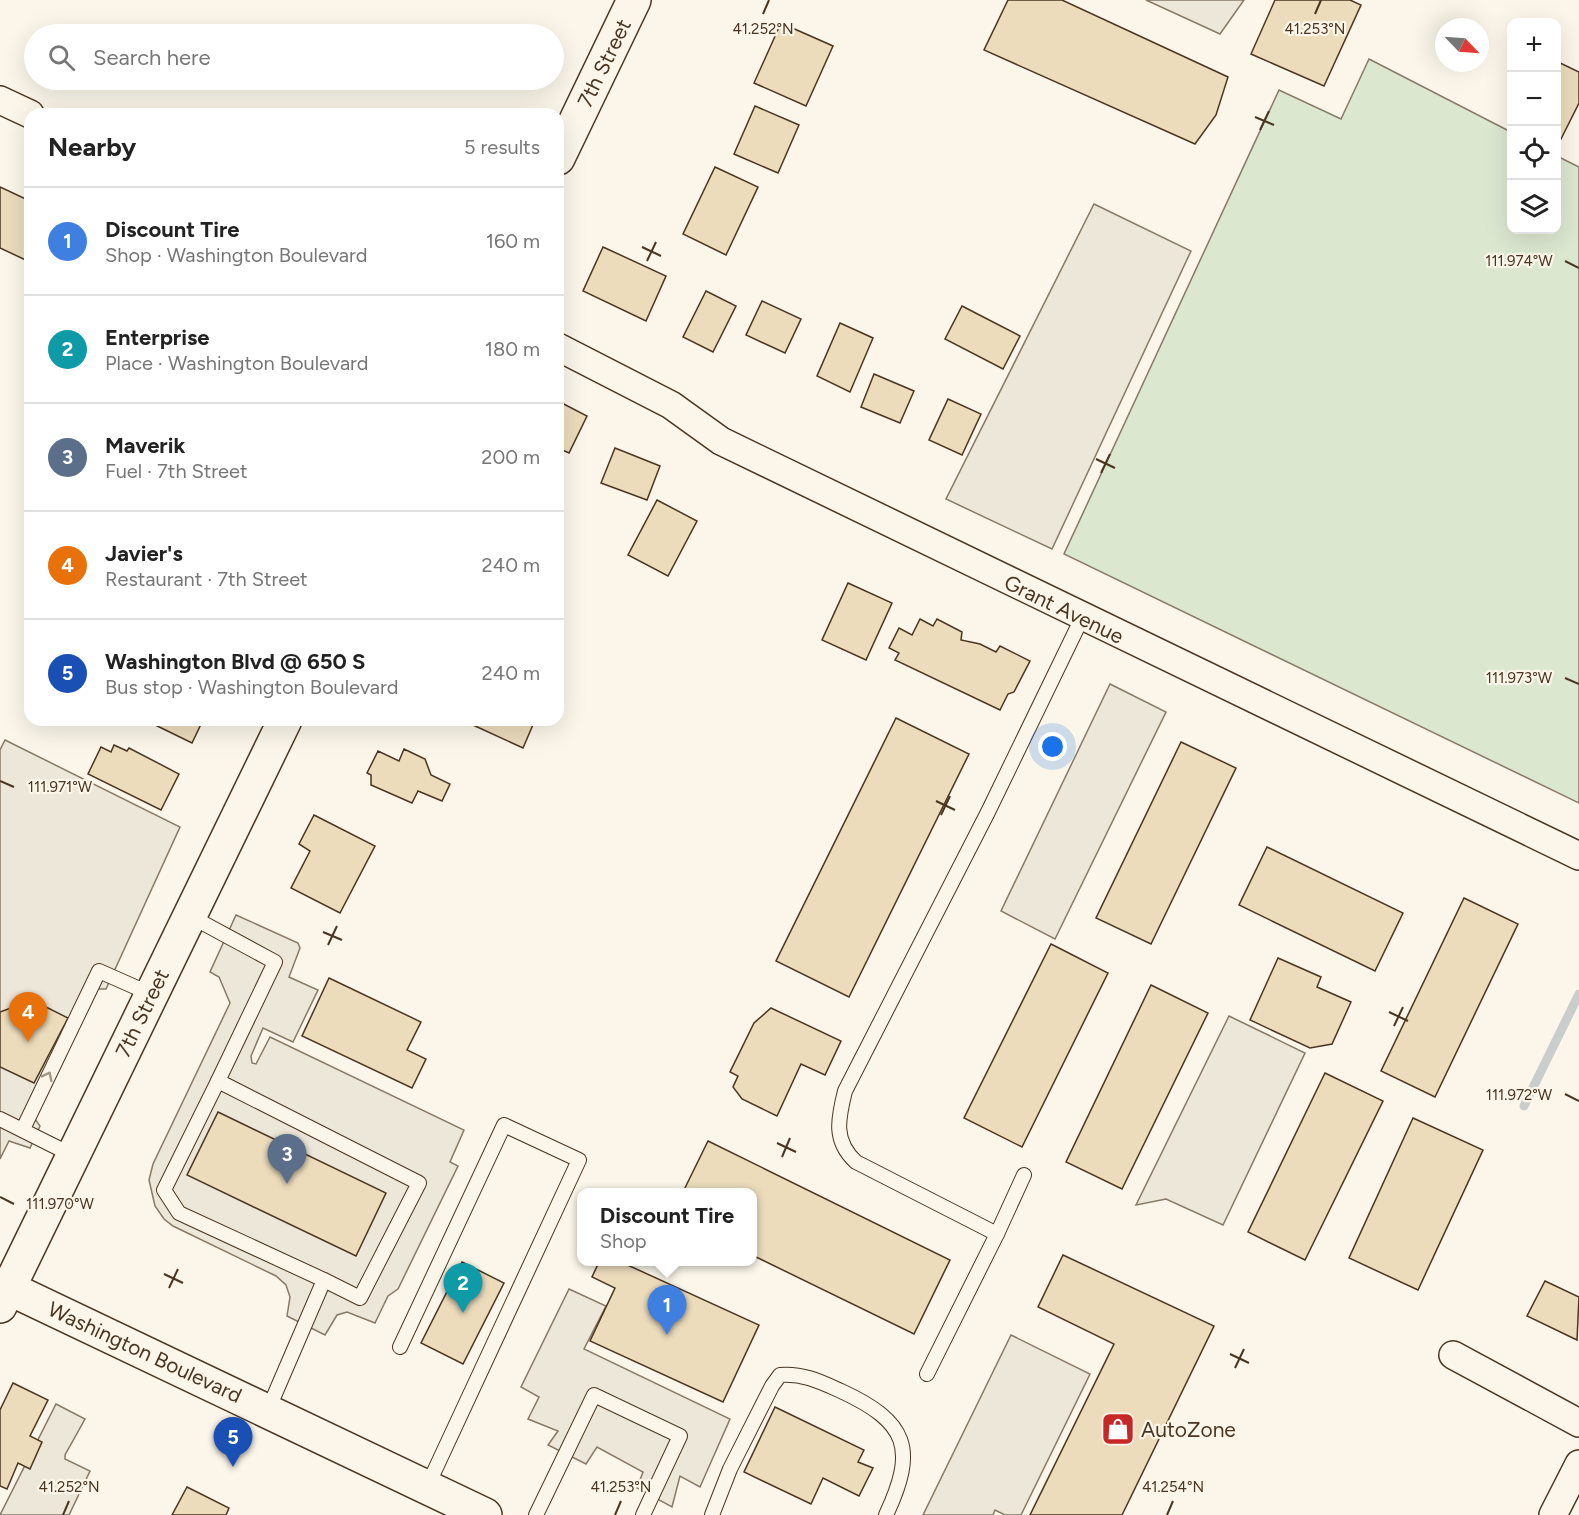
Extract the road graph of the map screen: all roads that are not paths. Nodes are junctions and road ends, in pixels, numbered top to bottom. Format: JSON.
{"nodes":[{"id":1,"x":634,"y":0,"type":"edge"},
{"id":2,"x":0,"y":100,"type":"edge"},
{"id":3,"x":24,"y":111,"type":"edge"},
{"id":4,"x":564,"y":146,"type":"edge"},
{"id":5,"x":564,"y":350,"type":"edge"},
{"id":6,"x":1082,"y":618,"type":"junction"},
{"id":7,"x":282,"y":726,"type":"edge"},
{"id":8,"x":1579,"y":856,"type":"edge"},
{"id":9,"x":190,"y":916,"type":"junction"},
{"id":10,"x":152,"y":994,"type":"junction"},
{"id":11,"x":218,"y":1081,"type":"junction"},
{"id":12,"x":0,"y":1119,"type":"edge"},
{"id":13,"x":23,"y":1129,"type":"junction"},
{"id":14,"x":72,"y":1155,"type":"junction"},
{"id":15,"x":1024,"y":1175,"type":"dead end"},
{"id":16,"x":997,"y":1234,"type":"junction"},
{"id":17,"x":324,"y":1280,"type":"junction"},
{"id":18,"x":3,"y":1293,"type":"edge"},
{"id":19,"x":400,"y":1347,"type":"dead end"},
{"id":20,"x":1453,"y":1355,"type":"dead end"},
{"id":21,"x":927,"y":1374,"type":"dead end"},
{"id":22,"x":268,"y":1410,"type":"junction"},
{"id":23,"x":1579,"y":1423,"type":"edge"},
{"id":24,"x":1579,"y":1464,"type":"edge"},
{"id":25,"x":428,"y":1487,"type":"junction"},
{"id":26,"x":485,"y":1515,"type":"edge"},
{"id":27,"x":536,"y":1515,"type":"edge"},
{"id":28,"x":643,"y":1515,"type":"edge"},
{"id":29,"x":712,"y":1515,"type":"edge"},
{"id":30,"x":886,"y":1515,"type":"edge"},
{"id":31,"x":1553,"y":1515,"type":"edge"}],
"edges":[{"from":1,"to":4,"type":"street","name":"7th Street"},
{"from":2,"to":3,"type":"street"},
{"from":5,"to":6,"type":"street","name":"Grant Avenue"},
{"from":6,"to":8,"type":"street","name":"Grant Avenue"},
{"from":6,"to":16,"type":"lane"},
{"from":7,"to":9,"type":"street","name":"7th Street"},
{"from":9,"to":10,"type":"street","name":"7th Street"},
{"from":9,"to":11,"type":"lane"},
{"from":13,"to":10,"type":"lane","one_way":true},
{"from":10,"to":14,"type":"street","name":"7th Street"},
{"from":11,"to":17,"type":"lane"},
{"from":11,"to":17,"type":"lane"},
{"from":12,"to":13,"type":"lane"},
{"from":13,"to":14,"type":"lane"},
{"from":14,"to":18,"type":"street","name":"7th Street"},
{"from":15,"to":16,"type":"lane"},
{"from":16,"to":21,"type":"lane"},
{"from":17,"to":22,"type":"lane"},
{"from":18,"to":22,"type":"street","name":"Washington Boulevard"},
{"from":19,"to":25,"type":"lane"},
{"from":20,"to":23,"type":"street"},
{"from":22,"to":25,"type":"street","name":"Washington Boulevard"},
{"from":24,"to":31,"type":"street"},
{"from":25,"to":26,"type":"street","name":"Washington Boulevard"},
{"from":27,"to":28,"type":"lane"},
{"from":29,"to":30,"type":"lane"}]}
